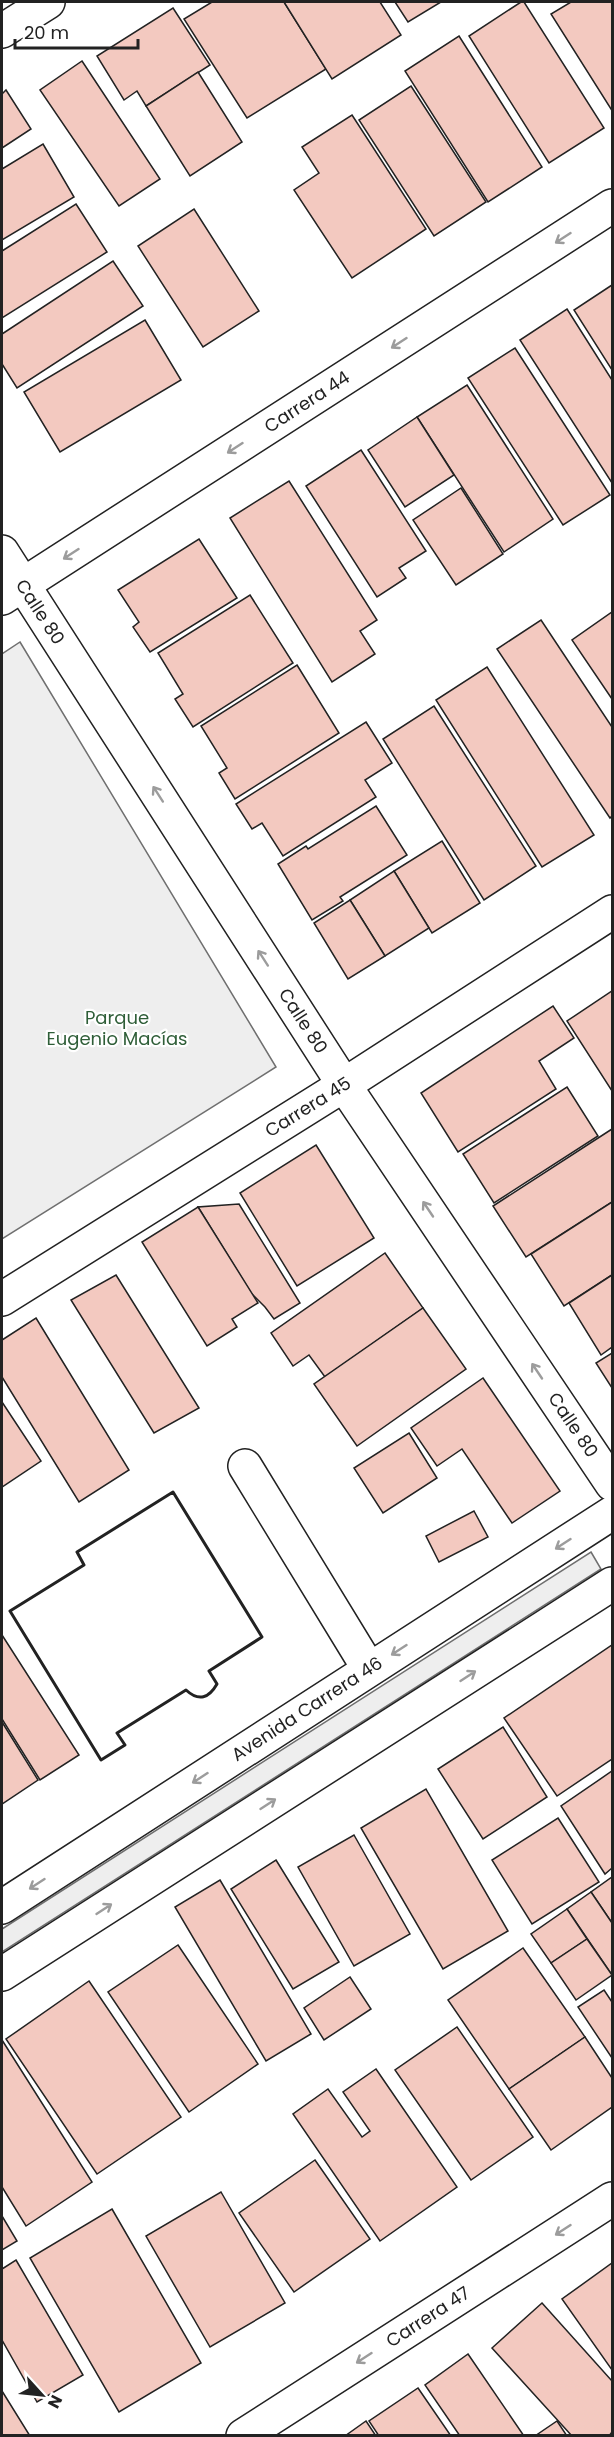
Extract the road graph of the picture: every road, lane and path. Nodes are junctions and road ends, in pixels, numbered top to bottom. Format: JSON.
{"nodes":[{"id":1,"x":48,"y":2,"type":"edge"},
{"id":2,"x":2,"y":31,"type":"edge"},
{"id":3,"x":612,"y":206,"type":"edge"},
{"id":4,"x":2,"y":552,"type":"edge"},
{"id":5,"x":12,"y":592,"type":"edge"},
{"id":6,"x":612,"y":912,"type":"edge"},
{"id":7,"x":344,"y":1085,"type":"junction"},
{"id":8,"x":2,"y":1299,"type":"edge"},
{"id":9,"x":245,"y":1466,"type":"dead end"},
{"id":10,"x":612,"y":1484,"type":"edge"},
{"id":11,"x":612,"y":1512,"type":"edge"},
{"id":12,"x":612,"y":1584,"type":"edge"},
{"id":13,"x":369,"y":1669,"type":"junction"},
{"id":14,"x":2,"y":1907,"type":"edge"},
{"id":15,"x":2,"y":1974,"type":"edge"},
{"id":16,"x":612,"y":2199,"type":"edge"},
{"id":17,"x":243,"y":2436,"type":"edge"}],
"edges":[{"from":1,"to":2,"type":"street"},
{"from":3,"to":5,"type":"street","name":"Carrera 44","one_way":true},
{"from":4,"to":5,"type":"street","name":"Calle 80"},
{"from":7,"to":5,"type":"street","name":"Calle 80","one_way":true},
{"from":6,"to":7,"type":"street","name":"Carrera 45"},
{"from":7,"to":8,"type":"street","name":"Carrera 45"},
{"from":10,"to":7,"type":"street","name":"Calle 80","one_way":true},
{"from":9,"to":13,"type":"street"},
{"from":11,"to":13,"type":"street","name":"Avenida Carrera 46","one_way":true},
{"from":15,"to":12,"type":"street","one_way":true},
{"from":13,"to":14,"type":"street","name":"Avenida Carrera 46","one_way":true},
{"from":16,"to":17,"type":"street","name":"Carrera 47","one_way":true}]}
